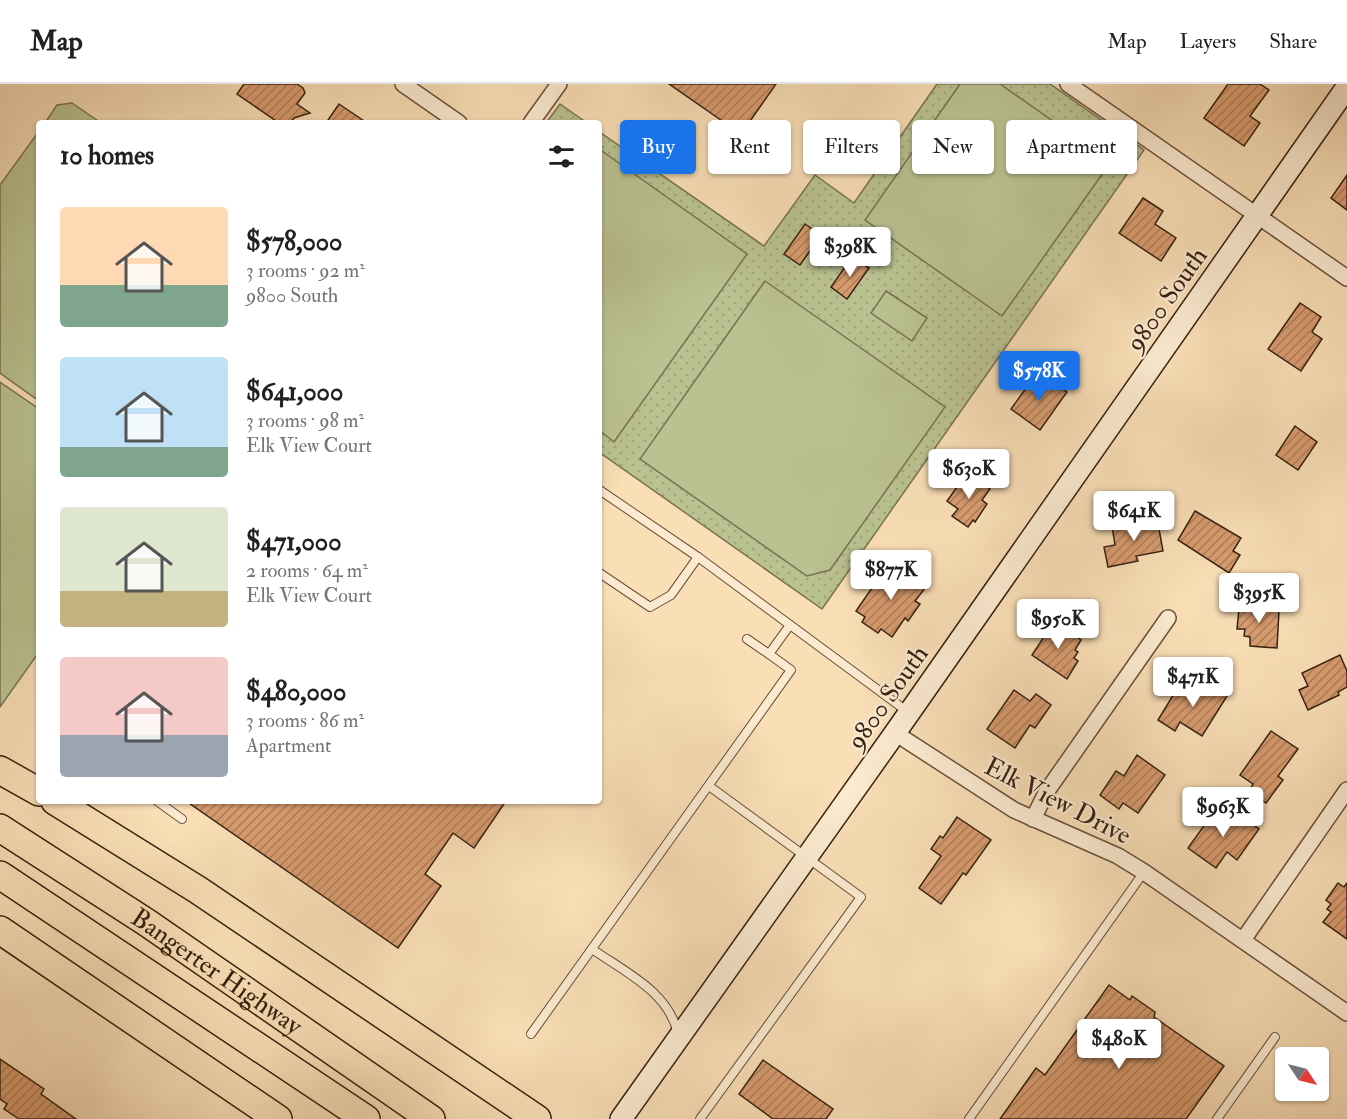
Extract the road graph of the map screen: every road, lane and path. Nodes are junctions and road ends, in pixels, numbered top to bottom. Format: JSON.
{"nodes":[{"id":1,"x":403,"y":84,"type":"edge"},
{"id":2,"x":559,"y":84,"type":"edge"},
{"id":3,"x":1068,"y":84,"type":"edge"},
{"id":4,"x":1347,"y":87,"type":"edge"},
{"id":5,"x":455,"y":120,"type":"edge"},
{"id":6,"x":533,"y":120,"type":"edge"},
{"id":7,"x":1257,"y":215,"type":"junction"},
{"id":8,"x":1347,"y":278,"type":"edge"},
{"id":9,"x":602,"y":492,"type":"edge"},
{"id":10,"x":698,"y":557,"type":"junction"},
{"id":11,"x":602,"y":575,"type":"edge"},
{"id":12,"x":1168,"y":618,"type":"dead end"},
{"id":13,"x":790,"y":625,"type":"junction"},
{"id":14,"x":747,"y":639,"type":"dead end"},
{"id":15,"x":769,"y":654,"type":"junction"},
{"id":16,"x":909,"y":712,"type":"junction"},
{"id":17,"x":895,"y":733,"type":"junction"},
{"id":18,"x":0,"y":770,"type":"edge"},
{"id":19,"x":709,"y":786,"type":"junction"},
{"id":20,"x":1347,"y":789,"type":"edge"},
{"id":21,"x":36,"y":790,"type":"edge"},
{"id":22,"x":60,"y":804,"type":"edge"},
{"id":23,"x":161,"y":804,"type":"edge"},
{"id":24,"x":182,"y":819,"type":"dead end"},
{"id":25,"x":1032,"y":819,"type":"junction"},
{"id":26,"x":0,"y":828,"type":"edge"},
{"id":27,"x":807,"y":856,"type":"junction"},
{"id":28,"x":1144,"y":872,"type":"junction"},
{"id":29,"x":0,"y":875,"type":"edge"},
{"id":30,"x":0,"y":930,"type":"edge"},
{"id":31,"x":1243,"y":940,"type":"junction"},
{"id":32,"x":592,"y":949,"type":"junction"},
{"id":33,"x":1347,"y":1013,"type":"edge"},
{"id":34,"x":531,"y":1034,"type":"dead end"},
{"id":35,"x":1275,"y":1037,"type":"dead end"},
{"id":36,"x":679,"y":1038,"type":"junction"},
{"id":37,"x":702,"y":1116,"type":"edge"},
{"id":38,"x":278,"y":1119,"type":"edge"},
{"id":39,"x":366,"y":1119,"type":"edge"},
{"id":40,"x":431,"y":1119,"type":"edge"},
{"id":41,"x":537,"y":1119,"type":"edge"},
{"id":42,"x":621,"y":1119,"type":"edge"},
{"id":43,"x":714,"y":1119,"type":"edge"},
{"id":44,"x":969,"y":1119,"type":"edge"},
{"id":45,"x":1217,"y":1119,"type":"edge"}],
"edges":[{"from":1,"to":5,"type":"street"},
{"from":2,"to":6,"type":"street"},
{"from":3,"to":7,"type":"street"},
{"from":4,"to":7,"type":"main road","name":"9800 South"},
{"from":7,"to":8,"type":"street"},
{"from":7,"to":16,"type":"main road","name":"9800 South"},
{"from":9,"to":10,"type":"lane"},
{"from":10,"to":11,"type":"lane"},
{"from":10,"to":13,"type":"lane"},
{"from":12,"to":25,"type":"street"},
{"from":13,"to":15,"type":"lane"},
{"from":13,"to":16,"type":"lane"},
{"from":14,"to":15,"type":"lane"},
{"from":15,"to":19,"type":"lane"},
{"from":16,"to":17,"type":"main road","name":"9800 South"},
{"from":17,"to":25,"type":"street","name":"Elk View Drive"},
{"from":17,"to":27,"type":"main road","name":"9800 South"},
{"from":18,"to":21,"type":"highway"},
{"from":19,"to":27,"type":"lane"},
{"from":19,"to":32,"type":"lane"},
{"from":20,"to":31,"type":"street"},
{"from":22,"to":41,"type":"highway"},
{"from":23,"to":24,"type":"lane"},
{"from":25,"to":28,"type":"street","name":"Elk View Drive"},
{"from":26,"to":40,"type":"highway","name":"Bangerter Highway"},
{"from":27,"to":36,"type":"main road","name":"9800 South"},
{"from":27,"to":37,"type":"lane"},
{"from":28,"to":31,"type":"street","name":"Elk View Drive"},
{"from":28,"to":44,"type":"lane"},
{"from":29,"to":39,"type":"highway","name":"Bangerter Highway"},
{"from":30,"to":38,"type":"highway"},
{"from":31,"to":33,"type":"street","name":"Elk View Drive"},
{"from":32,"to":34,"type":"lane"},
{"from":32,"to":36,"type":"lane"},
{"from":35,"to":45,"type":"lane"},
{"from":36,"to":42,"type":"main road","name":"9800 South"},
{"from":37,"to":43,"type":"lane"}]}
